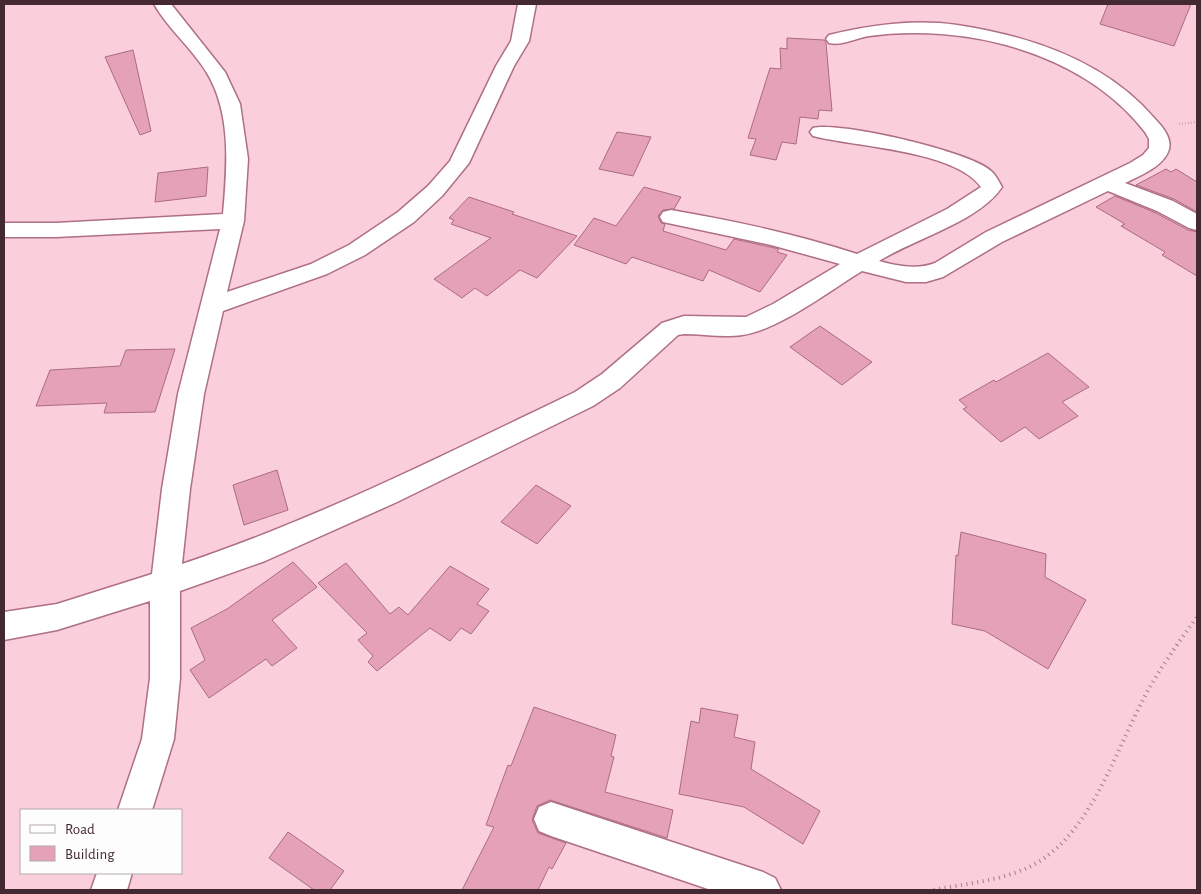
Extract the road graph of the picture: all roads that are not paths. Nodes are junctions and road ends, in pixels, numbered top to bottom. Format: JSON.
{"nodes":[{"id":1,"x":162,"y":4,"type":"edge"},
{"id":2,"x":527,"y":4,"type":"edge"},
{"id":3,"x":835,"y":39,"type":"dead end"},
{"id":4,"x":820,"y":132,"type":"dead end"},
{"id":5,"x":1106,"y":183,"type":"junction"},
{"id":6,"x":671,"y":217,"type":"dead end"},
{"id":7,"x":233,"y":221,"type":"junction"},
{"id":8,"x":1197,"y":223,"type":"edge"},
{"id":9,"x":4,"y":230,"type":"edge"},
{"id":10,"x":860,"y":261,"type":"junction"},
{"id":11,"x":212,"y":306,"type":"junction"},
{"id":12,"x":165,"y":583,"type":"junction"},
{"id":13,"x":4,"y":626,"type":"edge"},
{"id":14,"x":135,"y":809,"type":"edge"},
{"id":15,"x":551,"y":819,"type":"dead end"},
{"id":16,"x":114,"y":874,"type":"edge"},
{"id":17,"x":108,"y":890,"type":"edge"},
{"id":18,"x":763,"y":890,"type":"edge"}],
"edges":[{"from":1,"to":7,"type":"street"},
{"from":2,"to":11,"type":"street"},
{"from":3,"to":5,"type":"street"},
{"from":4,"to":10,"type":"street"},
{"from":5,"to":8,"type":"street"},
{"from":5,"to":10,"type":"street"},
{"from":6,"to":10,"type":"street"},
{"from":7,"to":9,"type":"street"},
{"from":7,"to":11,"type":"street"},
{"from":10,"to":12,"type":"street"},
{"from":11,"to":12,"type":"street"},
{"from":12,"to":13,"type":"street"},
{"from":12,"to":14,"type":"street"},
{"from":15,"to":18,"type":"street"},
{"from":16,"to":17,"type":"street"}]}
